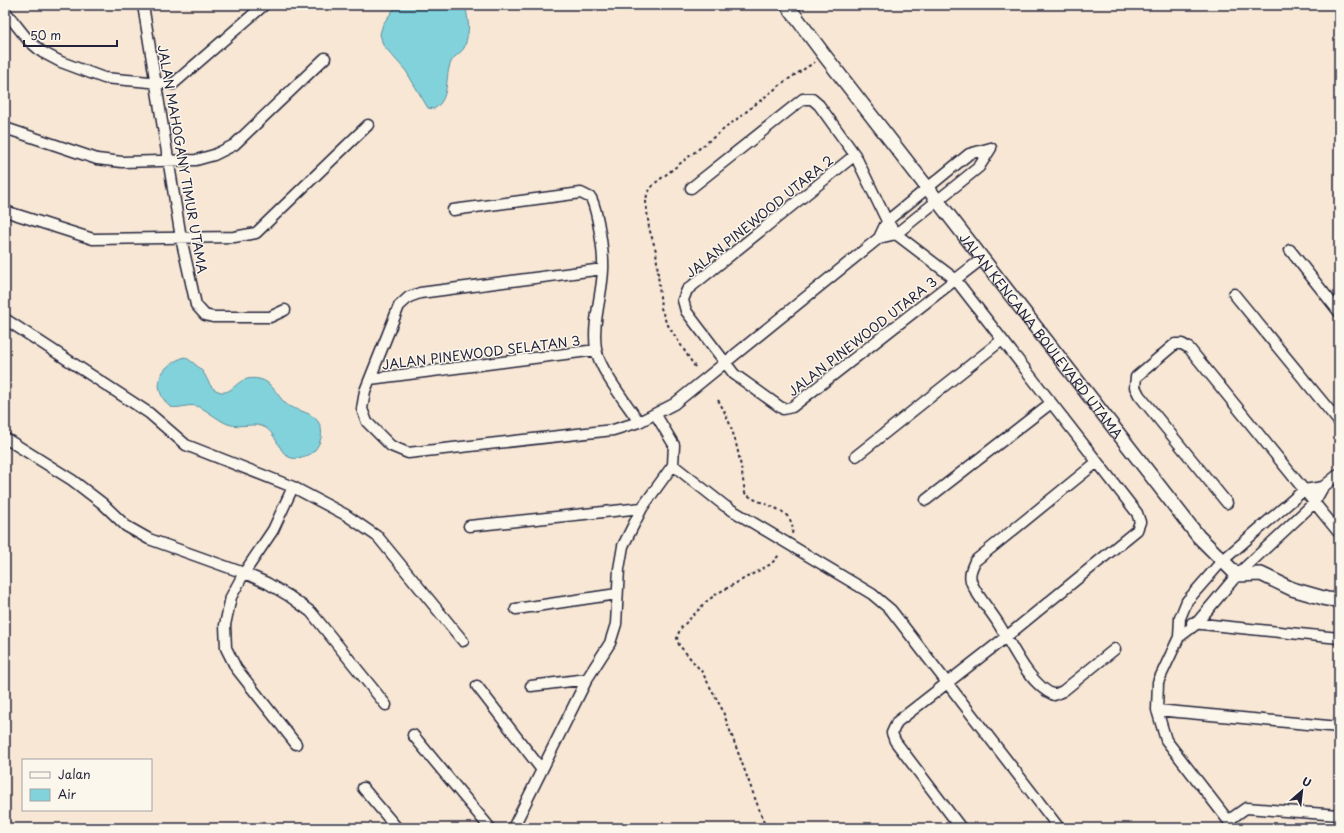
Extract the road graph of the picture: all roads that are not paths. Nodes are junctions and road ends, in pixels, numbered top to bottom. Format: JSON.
{"nodes":[{"id":1,"x":144,"y":5,"type":"edge"},
{"id":2,"x":264,"y":5,"type":"edge"},
{"id":3,"x":787,"y":5,"type":"edge"},
{"id":4,"x":5,"y":11,"type":"edge"},
{"id":5,"x":325,"y":58,"type":"dead end"},
{"id":6,"x":155,"y":82,"type":"junction"},
{"id":7,"x":368,"y":125,"type":"dead end"},
{"id":8,"x":5,"y":128,"type":"edge"},
{"id":9,"x":855,"y":155,"type":"junction"},
{"id":10,"x":168,"y":161,"type":"junction"},
{"id":11,"x":691,"y":188,"type":"dead end"},
{"id":12,"x":927,"y":188,"type":"junction"},
{"id":13,"x":937,"y":200,"type":"junction"},
{"id":14,"x":453,"y":210,"type":"dead end"},
{"id":15,"x":5,"y":211,"type":"edge"},
{"id":16,"x":886,"y":221,"type":"junction"},
{"id":17,"x":896,"y":234,"type":"junction"},
{"id":18,"x":181,"y":238,"type":"junction"},
{"id":19,"x":879,"y":238,"type":"junction"},
{"id":20,"x":1290,"y":250,"type":"dead end"},
{"id":21,"x":983,"y":258,"type":"junction"},
{"id":22,"x":603,"y":269,"type":"junction"},
{"id":23,"x":955,"y":279,"type":"junction"},
{"id":24,"x":1234,"y":294,"type":"dead end"},
{"id":25,"x":285,"y":310,"type":"dead end"},
{"id":26,"x":1339,"y":312,"type":"edge"},
{"id":27,"x":5,"y":320,"type":"edge"},
{"id":28,"x":1002,"y":340,"type":"junction"},
{"id":29,"x":596,"y":350,"type":"junction"},
{"id":30,"x":725,"y":362,"type":"junction"},
{"id":31,"x":370,"y":379,"type":"junction"},
{"id":32,"x":1051,"y":403,"type":"junction"},
{"id":33,"x":656,"y":414,"type":"junction"},
{"id":34,"x":639,"y":422,"type":"junction"},
{"id":35,"x":1339,"y":422,"type":"edge"},
{"id":36,"x":5,"y":438,"type":"edge"},
{"id":37,"x":856,"y":456,"type":"dead end"},
{"id":38,"x":1097,"y":462,"type":"junction"},
{"id":39,"x":673,"y":465,"type":"junction"},
{"id":40,"x":1339,"y":474,"type":"edge"},
{"id":41,"x":293,"y":486,"type":"junction"},
{"id":42,"x":1323,"y":487,"type":"junction"},
{"id":43,"x":1304,"y":490,"type":"junction"},
{"id":44,"x":926,"y":500,"type":"dead end"},
{"id":45,"x":1227,"y":503,"type":"dead end"},
{"id":46,"x":1314,"y":503,"type":"junction"},
{"id":47,"x":642,"y":508,"type":"junction"},
{"id":48,"x":468,"y":526,"type":"dead end"},
{"id":49,"x":1339,"y":533,"type":"edge"},
{"id":50,"x":1222,"y":561,"type":"junction"},
{"id":51,"x":244,"y":573,"type":"junction"},
{"id":52,"x":1237,"y":575,"type":"junction"},
{"id":53,"x":617,"y":594,"type":"junction"},
{"id":54,"x":1339,"y":600,"type":"edge"},
{"id":55,"x":516,"y":609,"type":"dead end"},
{"id":56,"x":1180,"y":618,"type":"junction"},
{"id":57,"x":1195,"y":625,"type":"junction"},
{"id":58,"x":1179,"y":636,"type":"junction"},
{"id":59,"x":1006,"y":637,"type":"junction"},
{"id":60,"x":1339,"y":638,"type":"edge"},
{"id":61,"x":463,"y":641,"type":"dead end"},
{"id":62,"x":1115,"y":649,"type":"dead end"},
{"id":63,"x":588,"y":679,"type":"junction"},
{"id":64,"x":947,"y":682,"type":"junction"},
{"id":65,"x":477,"y":686,"type":"dead end"},
{"id":66,"x":531,"y":686,"type":"dead end"},
{"id":67,"x":386,"y":705,"type":"dead end"},
{"id":68,"x":1157,"y":710,"type":"junction"},
{"id":69,"x":1339,"y":727,"type":"edge"},
{"id":70,"x":413,"y":735,"type":"dead end"},
{"id":71,"x":296,"y":744,"type":"dead end"},
{"id":72,"x":542,"y":770,"type":"junction"},
{"id":73,"x":363,"y":788,"type":"dead end"},
{"id":74,"x":1339,"y":815,"type":"edge"},
{"id":75,"x":1232,"y":824,"type":"edge"},
{"id":76,"x":397,"y":828,"type":"edge"},
{"id":77,"x":490,"y":828,"type":"edge"},
{"id":78,"x":513,"y":828,"type":"edge"},
{"id":79,"x":961,"y":828,"type":"edge"},
{"id":80,"x":1059,"y":828,"type":"edge"}],
"edges":[{"from":1,"to":6,"type":"street","name":"JALAN MAHOGANY TIMUR UTAMA"},
{"from":2,"to":6,"type":"street"},
{"from":3,"to":12,"type":"street","name":"JALAN KENCANA BOULEVARD UTAMA"},
{"from":4,"to":6,"type":"street"},
{"from":5,"to":10,"type":"street"},
{"from":6,"to":10,"type":"street","name":"JALAN MAHOGANY TIMUR UTAMA"},
{"from":7,"to":18,"type":"street"},
{"from":8,"to":10,"type":"street"},
{"from":9,"to":11,"type":"street"},
{"from":9,"to":16,"type":"street"},
{"from":9,"to":30,"type":"street","name":"JALAN PINEWOOD UTARA 2"},
{"from":10,"to":18,"type":"street","name":"JALAN MAHOGANY TIMUR UTAMA"},
{"from":12,"to":13,"type":"street","name":"JALAN KENCANA BOULEVARD UTAMA"},
{"from":12,"to":13,"type":"street"},
{"from":12,"to":16,"type":"street"},
{"from":13,"to":17,"type":"street"},
{"from":13,"to":21,"type":"street","name":"JALAN KENCANA BOULEVARD UTAMA"},
{"from":14,"to":22,"type":"street"},
{"from":15,"to":18,"type":"street"},
{"from":16,"to":17,"type":"street"},
{"from":16,"to":19,"type":"street"},
{"from":17,"to":19,"type":"street"},
{"from":17,"to":23,"type":"street"},
{"from":18,"to":25,"type":"street","name":"JALAN MAHOGANY TIMUR UTAMA"},
{"from":19,"to":30,"type":"street"},
{"from":20,"to":26,"type":"street"},
{"from":21,"to":23,"type":"street","name":"JALAN PINEWOOD UTARA 3"},
{"from":21,"to":50,"type":"street","name":"JALAN KENCANA BOULEVARD UTAMA"},
{"from":22,"to":29,"type":"street"},
{"from":22,"to":31,"type":"street"},
{"from":23,"to":28,"type":"street"},
{"from":23,"to":30,"type":"street","name":"JALAN PINEWOOD UTARA 3"},
{"from":24,"to":35,"type":"street"},
{"from":27,"to":41,"type":"street"},
{"from":28,"to":32,"type":"street"},
{"from":28,"to":37,"type":"street"},
{"from":29,"to":31,"type":"street","name":"JALAN PINEWOOD SELATAN 3"},
{"from":29,"to":34,"type":"street"},
{"from":30,"to":33,"type":"street"},
{"from":31,"to":34,"type":"street"},
{"from":32,"to":38,"type":"street"},
{"from":32,"to":44,"type":"street"},
{"from":33,"to":34,"type":"street"},
{"from":33,"to":39,"type":"street"},
{"from":36,"to":51,"type":"street"},
{"from":38,"to":59,"type":"street"},
{"from":38,"to":59,"type":"street"},
{"from":39,"to":47,"type":"street"},
{"from":39,"to":64,"type":"street"},
{"from":40,"to":42,"type":"street"},
{"from":41,"to":51,"type":"street"},
{"from":41,"to":61,"type":"street"},
{"from":42,"to":43,"type":"street"},
{"from":42,"to":46,"type":"street"},
{"from":43,"to":45,"type":"street"},
{"from":43,"to":46,"type":"street"},
{"from":43,"to":50,"type":"street"},
{"from":46,"to":49,"type":"street"},
{"from":46,"to":52,"type":"street"},
{"from":47,"to":48,"type":"street"},
{"from":47,"to":53,"type":"street"},
{"from":50,"to":52,"type":"street","name":"JALAN KENCANA BOULEVARD UTAMA"},
{"from":50,"to":56,"type":"street"},
{"from":51,"to":67,"type":"street"},
{"from":51,"to":71,"type":"street"},
{"from":52,"to":54,"type":"street"},
{"from":52,"to":57,"type":"street"},
{"from":53,"to":55,"type":"street"},
{"from":53,"to":63,"type":"street"},
{"from":56,"to":57,"type":"street"},
{"from":56,"to":58,"type":"street"},
{"from":57,"to":58,"type":"street"},
{"from":57,"to":60,"type":"street"},
{"from":58,"to":68,"type":"street"},
{"from":59,"to":62,"type":"street"},
{"from":59,"to":64,"type":"street"},
{"from":63,"to":66,"type":"street"},
{"from":63,"to":72,"type":"street"},
{"from":64,"to":79,"type":"street"},
{"from":64,"to":80,"type":"street"},
{"from":65,"to":72,"type":"street"},
{"from":68,"to":69,"type":"street"},
{"from":68,"to":75,"type":"street"},
{"from":70,"to":77,"type":"street"},
{"from":72,"to":78,"type":"street"},
{"from":73,"to":76,"type":"street"},
{"from":74,"to":75,"type":"street"}]}
